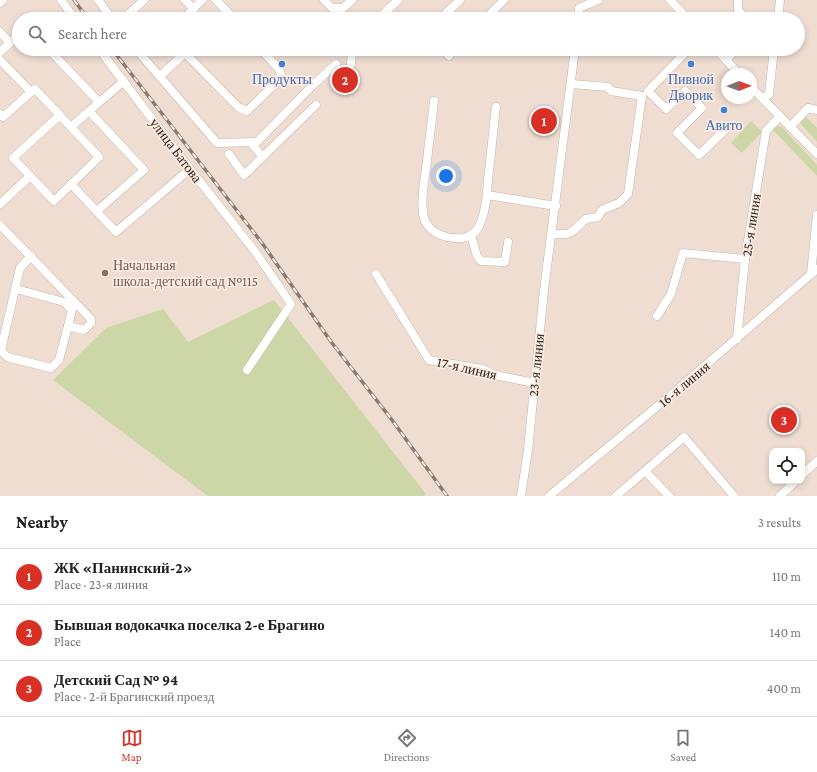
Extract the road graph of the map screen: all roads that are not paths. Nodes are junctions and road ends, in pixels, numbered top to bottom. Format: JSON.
{"nodes":[{"id":1,"x":61,"y":0,"type":"edge"},
{"id":2,"x":98,"y":0,"type":"edge"},
{"id":3,"x":144,"y":0,"type":"edge"},
{"id":4,"x":185,"y":0,"type":"edge"},
{"id":5,"x":202,"y":0,"type":"edge"},
{"id":6,"x":216,"y":0,"type":"edge"},
{"id":7,"x":324,"y":0,"type":"edge"},
{"id":8,"x":352,"y":0,"type":"edge"},
{"id":9,"x":398,"y":0,"type":"edge"},
{"id":10,"x":460,"y":0,"type":"edge"},
{"id":11,"x":504,"y":0,"type":"edge"},
{"id":12,"x":598,"y":0,"type":"edge"},
{"id":13,"x":670,"y":0,"type":"edge"},
{"id":14,"x":738,"y":0,"type":"edge"},
{"id":15,"x":780,"y":0,"type":"edge"},
{"id":16,"x":194,"y":9,"type":"junction"},
{"id":17,"x":70,"y":12,"type":"edge"},
{"id":18,"x":107,"y":12,"type":"edge"},
{"id":19,"x":131,"y":12,"type":"edge"},
{"id":20,"x":191,"y":12,"type":"edge"},
{"id":21,"x":227,"y":12,"type":"edge"},
{"id":22,"x":385,"y":12,"type":"edge"},
{"id":23,"x":447,"y":12,"type":"edge"},
{"id":24,"x":492,"y":12,"type":"edge"},
{"id":25,"x":579,"y":12,"type":"edge"},
{"id":26,"x":681,"y":12,"type":"edge"},
{"id":27,"x":740,"y":12,"type":"edge"},
{"id":28,"x":779,"y":12,"type":"edge"},
{"id":29,"x":0,"y":32,"type":"edge"},
{"id":30,"x":10,"y":43,"type":"joint"},
{"id":31,"x":0,"y":52,"type":"edge"},
{"id":32,"x":55,"y":56,"type":"edge"},
{"id":33,"x":104,"y":56,"type":"edge"},
{"id":34,"x":142,"y":56,"type":"edge"},
{"id":35,"x":182,"y":56,"type":"edge"},
{"id":36,"x":192,"y":56,"type":"edge"},
{"id":37,"x":267,"y":56,"type":"edge"},
{"id":38,"x":352,"y":56,"type":"edge"},
{"id":39,"x":574,"y":56,"type":"edge"},
{"id":40,"x":682,"y":56,"type":"edge"},
{"id":41,"x":722,"y":56,"type":"edge"},
{"id":42,"x":730,"y":56,"type":"edge"},
{"id":43,"x":773,"y":56,"type":"edge"},
{"id":44,"x":0,"y":60,"type":"edge"},
{"id":45,"x":726,"y":60,"type":"junction"},
{"id":46,"x":336,"y":64,"type":"dead end"},
{"id":47,"x":351,"y":64,"type":"dead end"},
{"id":48,"x":733,"y":68,"type":"edge"},
{"id":49,"x":160,"y":76,"type":"junction"},
{"id":50,"x":124,"y":81,"type":"junction"},
{"id":51,"x":572,"y":84,"type":"junction"},
{"id":52,"x":31,"y":92,"type":"junction"},
{"id":53,"x":757,"y":93,"type":"edge"},
{"id":54,"x":763,"y":99,"type":"junction"},
{"id":55,"x":434,"y":101,"type":"dead end"},
{"id":56,"x":98,"y":102,"type":"junction"},
{"id":57,"x":316,"y":105,"type":"dead end"},
{"id":58,"x":496,"y":107,"type":"dead end"},
{"id":59,"x":817,"y":110,"type":"edge"},
{"id":60,"x":90,"y":111,"type":"junction"},
{"id":61,"x":0,"y":114,"type":"edge"},
{"id":62,"x":60,"y":115,"type":"junction"},
{"id":63,"x":780,"y":116,"type":"junction"},
{"id":64,"x":71,"y":127,"type":"junction"},
{"id":65,"x":790,"y":127,"type":"junction"},
{"id":66,"x":727,"y":128,"type":"dead end"},
{"id":67,"x":250,"y":142,"type":"junction"},
{"id":68,"x":229,"y":154,"type":"dead end"},
{"id":69,"x":817,"y":154,"type":"edge"},
{"id":70,"x":263,"y":157,"type":"junction"},
{"id":71,"x":190,"y":169,"type":"junction"},
{"id":72,"x":30,"y":176,"type":"junction"},
{"id":73,"x":71,"y":184,"type":"junction"},
{"id":74,"x":486,"y":195,"type":"junction"},
{"id":75,"x":0,"y":204,"type":"edge"},
{"id":76,"x":556,"y":206,"type":"junction"},
{"id":77,"x":97,"y":211,"type":"junction"},
{"id":78,"x":817,"y":215,"type":"edge"},
{"id":79,"x":0,"y":225,"type":"edge"},
{"id":80,"x":552,"y":234,"type":"junction"},
{"id":81,"x":471,"y":235,"type":"junction"},
{"id":82,"x":508,"y":242,"type":"dead end"},
{"id":83,"x":31,"y":256,"type":"junction"},
{"id":84,"x":745,"y":259,"type":"junction"},
{"id":85,"x":814,"y":271,"type":"edge"},
{"id":86,"x":376,"y":274,"type":"dead end"},
{"id":87,"x":16,"y":289,"type":"junction"},
{"id":88,"x":657,"y":316,"type":"dead end"},
{"id":89,"x":68,"y":326,"type":"junction"},
{"id":90,"x":737,"y":339,"type":"junction"},
{"id":91,"x":247,"y":370,"type":"dead end"},
{"id":92,"x":534,"y":383,"type":"junction"},
{"id":93,"x":817,"y":461,"type":"edge"},
{"id":94,"x":645,"y":471,"type":"junction"},
{"id":95,"x":805,"y":472,"type":"edge"},
{"id":96,"x":793,"y":484,"type":"edge"},
{"id":97,"x":521,"y":496,"type":"edge"},
{"id":98,"x":549,"y":496,"type":"edge"},
{"id":99,"x":616,"y":496,"type":"edge"},
{"id":100,"x":669,"y":496,"type":"edge"},
{"id":101,"x":734,"y":496,"type":"edge"},
{"id":102,"x":780,"y":496,"type":"edge"}],
"edges":[{"from":1,"to":17,"type":"street"},
{"from":2,"to":18,"type":"street"},
{"from":3,"to":19,"type":"street"},
{"from":4,"to":16,"type":"street"},
{"from":5,"to":16,"type":"street"},
{"from":6,"to":21,"type":"street"},
{"from":7,"to":8,"type":"street"},
{"from":9,"to":22,"type":"street"},
{"from":10,"to":23,"type":"street"},
{"from":11,"to":24,"type":"street"},
{"from":12,"to":25,"type":"street"},
{"from":13,"to":26,"type":"street"},
{"from":14,"to":27,"type":"street"},
{"from":15,"to":28,"type":"street"},
{"from":16,"to":20,"type":"street"},
{"from":29,"to":30,"type":"street"},
{"from":30,"to":31,"type":"street"},
{"from":32,"to":56,"type":"street"},
{"from":33,"to":50,"type":"street","name":"улица Батова"},
{"from":34,"to":49,"type":"street"},
{"from":35,"to":49,"type":"street"},
{"from":36,"to":37,"type":"street"},
{"from":38,"to":47,"type":"street"},
{"from":39,"to":51,"type":"street","name":"23-я линия"},
{"from":40,"to":66,"type":"street"},
{"from":41,"to":45,"type":"street"},
{"from":42,"to":45,"type":"street"},
{"from":43,"to":54,"type":"street"},
{"from":44,"to":52,"type":"street"},
{"from":45,"to":48,"type":"street"},
{"from":46,"to":67,"type":"street"},
{"from":49,"to":67,"type":"street"},
{"from":50,"to":56,"type":"street"},
{"from":50,"to":71,"type":"street","name":"улица Батова"},
{"from":51,"to":76,"type":"street","name":"23-я линия"},
{"from":51,"to":80,"type":"street"},
{"from":52,"to":61,"type":"street"},
{"from":52,"to":62,"type":"street"},
{"from":53,"to":54,"type":"street"},
{"from":54,"to":63,"type":"street"},
{"from":55,"to":81,"type":"street"},
{"from":56,"to":60,"type":"street"},
{"from":57,"to":70,"type":"street"},
{"from":58,"to":74,"type":"street"},
{"from":59,"to":65,"type":"street"},
{"from":60,"to":64,"type":"street"},
{"from":60,"to":77,"type":"street"},
{"from":62,"to":64,"type":"street"},
{"from":62,"to":72,"type":"street"},
{"from":63,"to":65,"type":"street"},
{"from":63,"to":84,"type":"street","name":"25-я линия"},
{"from":64,"to":73,"type":"street"},
{"from":65,"to":69,"type":"street"},
{"from":67,"to":70,"type":"street"},
{"from":68,"to":70,"type":"street"},
{"from":71,"to":77,"type":"street"},
{"from":71,"to":91,"type":"street","name":"улица Батова"},
{"from":72,"to":73,"type":"street"},
{"from":72,"to":75,"type":"street"},
{"from":73,"to":77,"type":"street"},
{"from":74,"to":76,"type":"street"},
{"from":74,"to":81,"type":"street"},
{"from":76,"to":80,"type":"street","name":"23-я линия"},
{"from":78,"to":85,"type":"street"},
{"from":79,"to":83,"type":"street"},
{"from":80,"to":92,"type":"street","name":"23-я линия"},
{"from":81,"to":82,"type":"street"},
{"from":83,"to":87,"type":"street"},
{"from":83,"to":89,"type":"street"},
{"from":84,"to":88,"type":"street"},
{"from":84,"to":90,"type":"street","name":"25-я линия"},
{"from":85,"to":90,"type":"street","name":"16-я линия"},
{"from":86,"to":92,"type":"street","name":"17-я линия"},
{"from":87,"to":89,"type":"street"},
{"from":87,"to":89,"type":"street"},
{"from":90,"to":98,"type":"street","name":"16-я линия"},
{"from":92,"to":97,"type":"street","name":"23-я линия"},
{"from":93,"to":95,"type":"street"},
{"from":94,"to":99,"type":"street"},
{"from":94,"to":100,"type":"street"},
{"from":94,"to":101,"type":"street"},
{"from":96,"to":102,"type":"street"}]}
